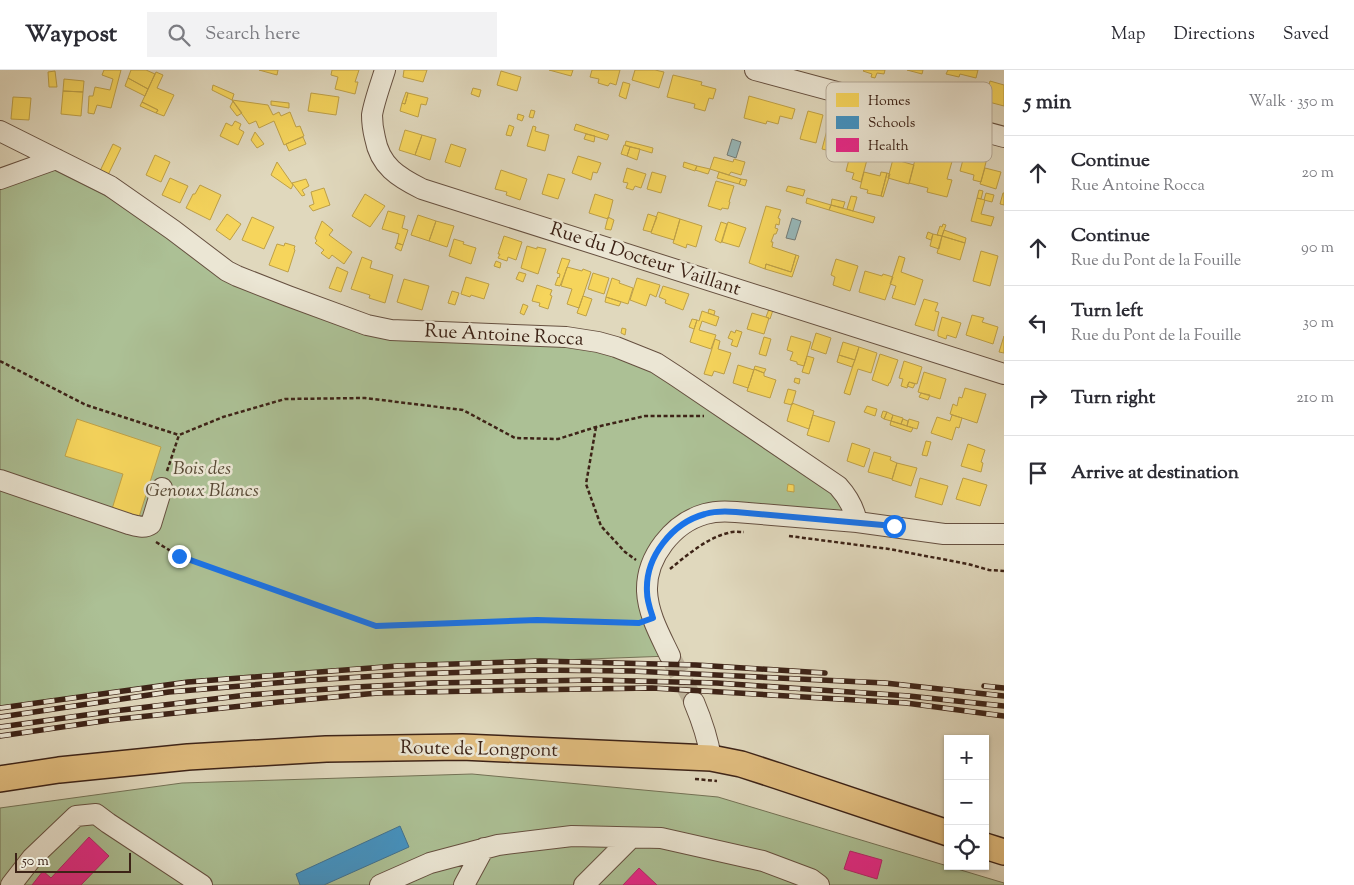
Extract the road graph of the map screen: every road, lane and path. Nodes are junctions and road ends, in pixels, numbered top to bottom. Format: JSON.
{"nodes":[{"id":1,"x":385,"y":70,"type":"edge"},
{"id":2,"x":754,"y":70,"type":"edge"},
{"id":3,"x":826,"y":89,"type":"edge"},
{"id":4,"x":0,"y":131,"type":"edge"},
{"id":5,"x":56,"y":158,"type":"junction"},
{"id":6,"x":0,"y":179,"type":"edge"},
{"id":7,"x":0,"y":360,"type":"edge"},
{"id":8,"x":1004,"y":374,"type":"edge"},
{"id":9,"x":724,"y":408,"type":"junction"},
{"id":10,"x":596,"y":427,"type":"junction"},
{"id":11,"x":179,"y":435,"type":"junction"},
{"id":12,"x":0,"y":480,"type":"edge"},
{"id":13,"x":162,"y":488,"type":"joint"},
{"id":14,"x":857,"y":522,"type":"junction"},
{"id":15,"x":1003,"y":529,"type":"edge"},
{"id":16,"x":748,"y":532,"type":"dead end"},
{"id":17,"x":785,"y":535,"type":"dead end"},
{"id":18,"x":154,"y":540,"type":"dead end"},
{"id":19,"x":649,"y":571,"type":"junction"},
{"id":20,"x":1004,"y":571,"type":"edge"},
{"id":21,"x":653,"y":618,"type":"junction"},
{"id":22,"x":670,"y":656,"type":"tunnel mouth"},
{"id":23,"x":694,"y":702,"type":"tunnel mouth"},
{"id":24,"x":714,"y":770,"type":"junction"},
{"id":25,"x":690,"y":778,"type":"dead end"},
{"id":26,"x":0,"y":779,"type":"edge"},
{"id":27,"x":944,"y":832,"type":"edge"},
{"id":28,"x":631,"y":838,"type":"junction"},
{"id":29,"x":989,"y":847,"type":"edge"},
{"id":30,"x":484,"y":848,"type":"junction"},
{"id":31,"x":1004,"y":852,"type":"edge"},
{"id":32,"x":11,"y":885,"type":"edge"},
{"id":33,"x":202,"y":885,"type":"edge"},
{"id":34,"x":380,"y":885,"type":"edge"},
{"id":35,"x":464,"y":885,"type":"edge"},
{"id":36,"x":584,"y":885,"type":"edge"},
{"id":37,"x":819,"y":885,"type":"edge"}],
"edges":[{"from":1,"to":8,"type":"street","name":"Rue du Docteur Vaillant"},
{"from":2,"to":3,"type":"street"},
{"from":4,"to":5,"type":"street","name":"Rue Antoine Rocca"},
{"from":5,"to":6,"type":"street"},
{"from":5,"to":9,"type":"street","name":"Rue Antoine Rocca"},
{"from":7,"to":11,"type":"path"},
{"from":9,"to":10,"type":"path"},
{"from":9,"to":14,"type":"street","name":"Rue Antoine Rocca"},
{"from":10,"to":11,"type":"path"},
{"from":10,"to":19,"type":"path"},
{"from":11,"to":13,"type":"path"},
{"from":12,"to":13,"type":"street"},
{"from":14,"to":15,"type":"street"},
{"from":14,"to":19,"type":"street"},
{"from":16,"to":19,"type":"path"},
{"from":17,"to":20,"type":"path"},
{"from":18,"to":21,"type":"path"},
{"from":19,"to":21,"type":"street"},
{"from":21,"to":22,"type":"street"},
{"from":23,"to":24,"type":"street"},
{"from":24,"to":25,"type":"path"},
{"from":24,"to":26,"type":"main road","name":"Route de Longpont"},
{"from":24,"to":27,"type":"main road","name":"Route de Longpont"},
{"from":28,"to":30,"type":"street"},
{"from":28,"to":36,"type":"street"},
{"from":28,"to":37,"type":"street"},
{"from":29,"to":31,"type":"main road"},
{"from":30,"to":34,"type":"street"},
{"from":30,"to":35,"type":"street"},
{"from":32,"to":33,"type":"street"}]}
